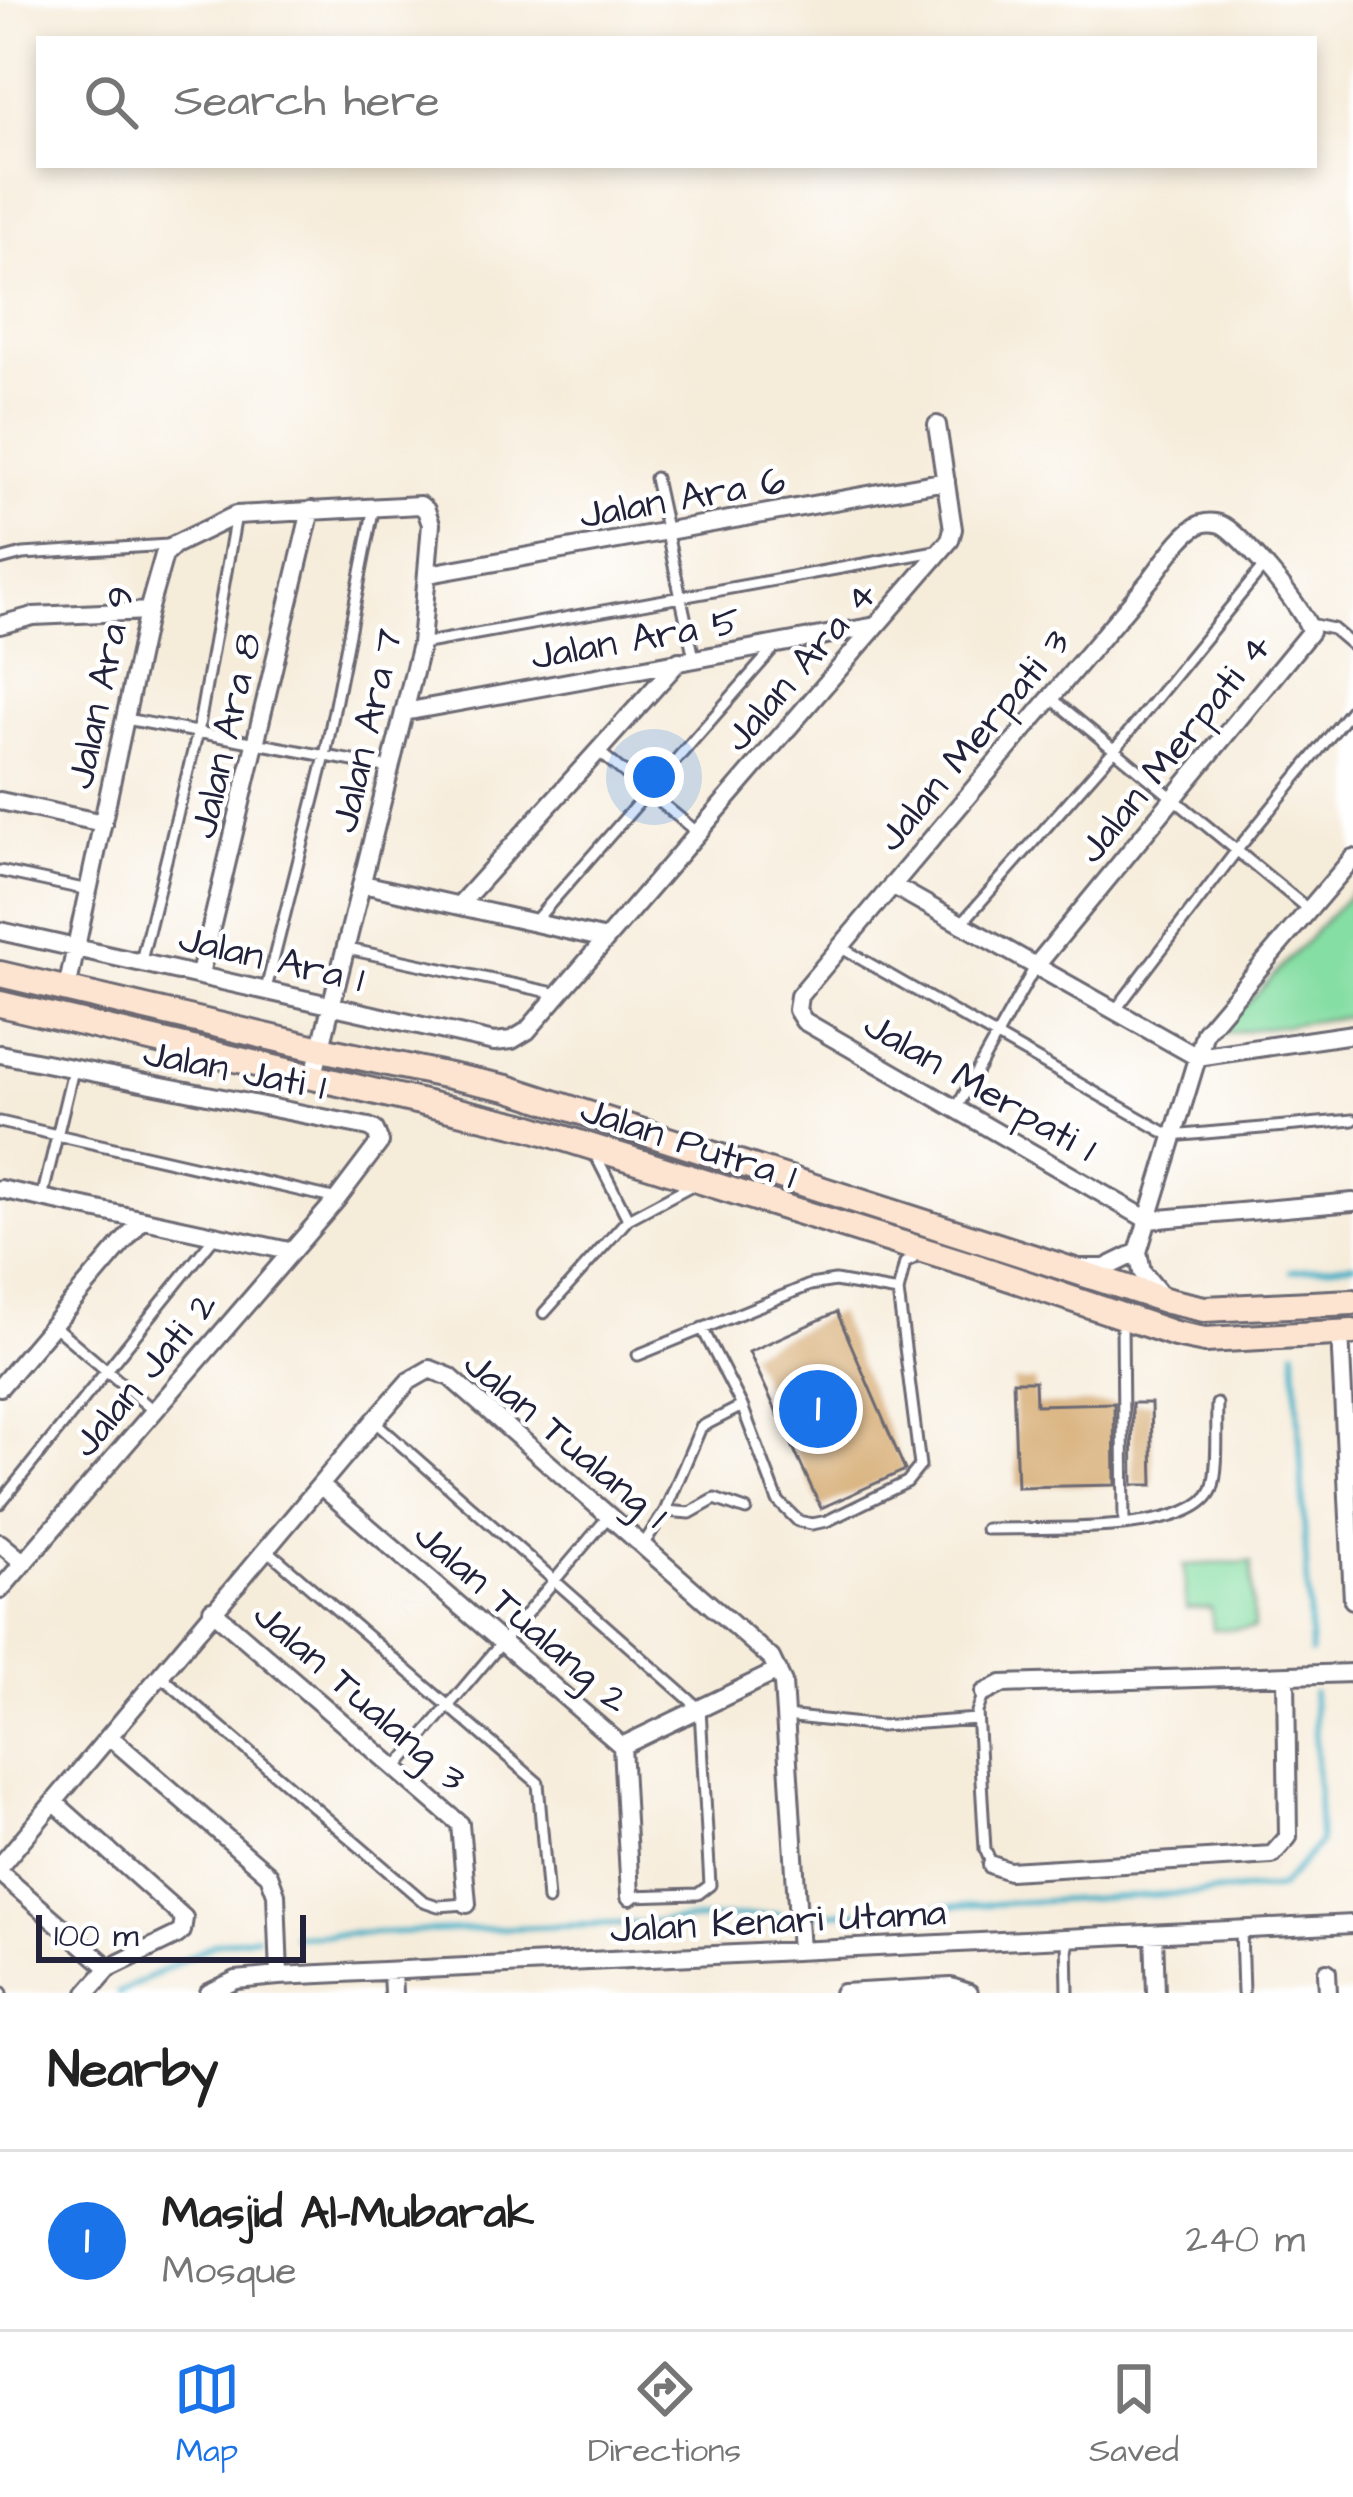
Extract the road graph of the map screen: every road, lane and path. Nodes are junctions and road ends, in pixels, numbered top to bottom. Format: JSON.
{"nodes":[{"id":1,"x":938,"y":425,"type":"dead end"},
{"id":2,"x":655,"y":478,"type":"dead end"},
{"id":3,"x":946,"y":482,"type":"junction"},
{"id":4,"x":374,"y":506,"type":"junction"},
{"id":5,"x":311,"y":510,"type":"junction"},
{"id":6,"x":236,"y":515,"type":"junction"},
{"id":7,"x":1197,"y":525,"type":"joint"},
{"id":8,"x":666,"y":534,"type":"junction"},
{"id":9,"x":174,"y":545,"type":"junction"},
{"id":10,"x":942,"y":550,"type":"junction"},
{"id":11,"x":0,"y":560,"type":"edge"},
{"id":12,"x":1264,"y":566,"type":"junction"},
{"id":13,"x":429,"y":574,"type":"junction"},
{"id":14,"x":680,"y":596,"type":"junction"},
{"id":15,"x":148,"y":611,"type":"junction"},
{"id":16,"x":1310,"y":623,"type":"junction"},
{"id":17,"x":0,"y":626,"type":"edge"},
{"id":18,"x":876,"y":626,"type":"junction"},
{"id":19,"x":421,"y":644,"type":"junction"},
{"id":20,"x":1353,"y":646,"type":"edge"},
{"id":21,"x":775,"y":647,"type":"junction"},
{"id":22,"x":687,"y":659,"type":"junction"},
{"id":23,"x":1051,"y":697,"type":"junction"},
{"id":24,"x":1353,"y":708,"type":"edge"},
{"id":25,"x":404,"y":712,"type":"junction"},
{"id":26,"x":126,"y":719,"type":"junction"},
{"id":27,"x":198,"y":731,"type":"junction"},
{"id":28,"x":257,"y":743,"type":"junction"},
{"id":29,"x":1114,"y":749,"type":"junction"},
{"id":30,"x":598,"y":751,"type":"junction"},
{"id":31,"x":325,"y":756,"type":"junction"},
{"id":32,"x":391,"y":768,"type":"junction"},
{"id":33,"x":648,"y":792,"type":"junction"},
{"id":34,"x":1175,"y":799,"type":"junction"},
{"id":35,"x":0,"y":801,"type":"edge"},
{"id":36,"x":103,"y":823,"type":"junction"},
{"id":37,"x":698,"y":833,"type":"junction"},
{"id":38,"x":1237,"y":850,"type":"junction"},
{"id":39,"x":1353,"y":857,"type":"edge"},
{"id":40,"x":0,"y":871,"type":"edge"},
{"id":41,"x":363,"y":884,"type":"junction"},
{"id":42,"x":892,"y":885,"type":"junction"},
{"id":43,"x":88,"y":890,"type":"junction"},
{"id":44,"x":460,"y":904,"type":"junction"},
{"id":45,"x":1309,"y":910,"type":"junction"},
{"id":46,"x":534,"y":922,"type":"junction"},
{"id":47,"x":961,"y":925,"type":"junction"},
{"id":48,"x":0,"y":931,"type":"edge"},
{"id":49,"x":606,"y":940,"type":"junction"},
{"id":50,"x":840,"y":947,"type":"junction"},
{"id":51,"x":76,"y":948,"type":"junction"},
{"id":52,"x":348,"y":949,"type":"junction"},
{"id":53,"x":140,"y":962,"type":"junction"},
{"id":54,"x":1034,"y":968,"type":"junction"},
{"id":55,"x":0,"y":974,"type":"edge"},
{"id":56,"x":200,"y":974,"type":"junction"},
{"id":57,"x":67,"y":989,"type":"junction"},
{"id":58,"x":266,"y":989,"type":"junction"},
{"id":59,"x":559,"y":994,"type":"junction"},
{"id":60,"x":799,"y":996,"type":"joint"},
{"id":61,"x":0,"y":1004,"type":"edge"},
{"id":62,"x":334,"y":1004,"type":"junction"},
{"id":63,"x":1114,"y":1012,"type":"junction"},
{"id":64,"x":527,"y":1031,"type":"joint"},
{"id":65,"x":1353,"y":1034,"type":"edge"},
{"id":66,"x":996,"y":1036,"type":"junction"},
{"id":67,"x":321,"y":1049,"type":"junction"},
{"id":68,"x":0,"y":1054,"type":"edge"},
{"id":69,"x":1197,"y":1058,"type":"junction"},
{"id":70,"x":73,"y":1070,"type":"junction"},
{"id":71,"x":314,"y":1075,"type":"junction"},
{"id":72,"x":956,"y":1109,"type":"junction"},
{"id":73,"x":1353,"y":1120,"type":"edge"},
{"id":74,"x":0,"y":1122,"type":"edge"},
{"id":75,"x":57,"y":1134,"type":"junction"},
{"id":76,"x":1171,"y":1136,"type":"junction"},
{"id":77,"x":591,"y":1147,"type":"junction"},
{"id":78,"x":700,"y":1181,"type":"junction"},
{"id":79,"x":0,"y":1189,"type":"edge"},
{"id":80,"x":42,"y":1198,"type":"junction"},
{"id":81,"x":337,"y":1199,"type":"junction"},
{"id":82,"x":1353,"y":1202,"type":"edge"},
{"id":83,"x":628,"y":1219,"type":"junction"},
{"id":84,"x":142,"y":1220,"type":"junction"},
{"id":85,"x":1148,"y":1220,"type":"junction"},
{"id":86,"x":215,"y":1235,"type":"junction"},
{"id":87,"x":290,"y":1252,"type":"junction"},
{"id":88,"x":1138,"y":1252,"type":"junction"},
{"id":89,"x":926,"y":1253,"type":"junction"},
{"id":90,"x":1069,"y":1269,"type":"junction"},
{"id":91,"x":1124,"y":1287,"type":"junction"},
{"id":92,"x":898,"y":1292,"type":"junction"},
{"id":93,"x":1168,"y":1301,"type":"junction"},
{"id":94,"x":1353,"y":1302,"type":"edge"},
{"id":95,"x":544,"y":1313,"type":"dead end"},
{"id":96,"x":1121,"y":1316,"type":"junction"},
{"id":97,"x":54,"y":1326,"type":"junction"},
{"id":98,"x":702,"y":1328,"type":"junction"},
{"id":99,"x":1347,"y":1332,"type":"edge"},
{"id":100,"x":638,"y":1355,"type":"dead end"},
{"id":101,"x":108,"y":1373,"type":"junction"},
{"id":102,"x":0,"y":1387,"type":"edge"},
{"id":103,"x":1217,"y":1404,"type":"dead end"},
{"id":104,"x":742,"y":1406,"type":"junction"},
{"id":105,"x":154,"y":1411,"type":"junction"},
{"id":106,"x":374,"y":1421,"type":"junction"},
{"id":107,"x":321,"y":1486,"type":"junction"},
{"id":108,"x":0,"y":1503,"type":"edge"},
{"id":109,"x":746,"y":1510,"type":"dead end"},
{"id":110,"x":665,"y":1511,"type":"junction"},
{"id":111,"x":608,"y":1517,"type":"junction"},
{"id":112,"x":1124,"y":1525,"type":"junction"},
{"id":113,"x":986,"y":1529,"type":"dead end"},
{"id":114,"x":0,"y":1543,"type":"edge"},
{"id":115,"x":643,"y":1546,"type":"junction"},
{"id":116,"x":265,"y":1548,"type":"junction"},
{"id":117,"x":23,"y":1563,"type":"junction"},
{"id":118,"x":1352,"y":1566,"type":"edge"},
{"id":119,"x":554,"y":1581,"type":"junction"},
{"id":120,"x":0,"y":1590,"type":"edge"},
{"id":121,"x":1353,"y":1600,"type":"edge"},
{"id":122,"x":212,"y":1610,"type":"junction"},
{"id":123,"x":502,"y":1642,"type":"junction"},
{"id":124,"x":778,"y":1671,"type":"junction"},
{"id":125,"x":1353,"y":1672,"type":"edge"},
{"id":126,"x":160,"y":1675,"type":"junction"},
{"id":127,"x":1286,"y":1676,"type":"junction"},
{"id":128,"x":983,"y":1693,"type":"joint"},
{"id":129,"x":449,"y":1705,"type":"junction"},
{"id":130,"x":700,"y":1709,"type":"junction"},
{"id":131,"x":785,"y":1716,"type":"junction"},
{"id":132,"x":977,"y":1719,"type":"junction"},
{"id":133,"x":110,"y":1737,"type":"junction"},
{"id":134,"x":622,"y":1746,"type":"junction"},
{"id":135,"x":396,"y":1768,"type":"junction"},
{"id":136,"x":55,"y":1802,"type":"junction"},
{"id":137,"x":992,"y":1865,"type":"joint"},
{"id":138,"x":0,"y":1870,"type":"edge"},
{"id":139,"x":629,"y":1896,"type":"joint"},
{"id":140,"x":548,"y":1900,"type":"dead end"},
{"id":141,"x":467,"y":1904,"type":"joint"},
{"id":142,"x":1353,"y":1924,"type":"edge"},
{"id":143,"x":1241,"y":1930,"type":"junction"},
{"id":144,"x":1154,"y":1934,"type":"junction"},
{"id":145,"x":1066,"y":1938,"type":"junction"},
{"id":146,"x":800,"y":1951,"type":"junction"},
{"id":147,"x":109,"y":1968,"type":"junction"},
{"id":148,"x":392,"y":1971,"type":"junction"},
{"id":149,"x":1327,"y":1972,"type":"dead end"},
{"id":150,"x":279,"y":1976,"type":"junction"},
{"id":151,"x":87,"y":1993,"type":"edge"},
{"id":152,"x":209,"y":1993,"type":"edge"},
{"id":153,"x":393,"y":1993,"type":"edge"},
{"id":154,"x":843,"y":1993,"type":"edge"},
{"id":155,"x":969,"y":1993,"type":"edge"},
{"id":156,"x":1069,"y":1993,"type":"edge"},
{"id":157,"x":1156,"y":1993,"type":"edge"},
{"id":158,"x":1243,"y":1993,"type":"edge"},
{"id":159,"x":1328,"y":1993,"type":"edge"}],
"edges":[{"from":1,"to":3,"type":"street"},
{"from":2,"to":8,"type":"lane"},
{"from":3,"to":8,"type":"street","name":"Jalan Ara 6"},
{"from":3,"to":10,"type":"street"},
{"from":4,"to":5,"type":"street","name":"Jalan Ara 7"},
{"from":4,"to":13,"type":"street","name":"Jalan Ara 7"},
{"from":4,"to":31,"type":"lane"},
{"from":5,"to":6,"type":"street","name":"Jalan Ara 9"},
{"from":5,"to":28,"type":"street","name":"Jalan Ara 8"},
{"from":6,"to":9,"type":"street","name":"Jalan Ara 9"},
{"from":6,"to":27,"type":"lane"},
{"from":7,"to":12,"type":"street","name":"Jalan Merpati 4"},
{"from":7,"to":23,"type":"street","name":"Jalan Merpati 3"},
{"from":8,"to":13,"type":"street","name":"Jalan Ara 6"},
{"from":8,"to":14,"type":"lane"},
{"from":9,"to":11,"type":"lane"},
{"from":9,"to":15,"type":"street","name":"Jalan Ara 9"},
{"from":10,"to":14,"type":"lane"},
{"from":10,"to":18,"type":"street","name":"Jalan Ara 4"},
{"from":12,"to":16,"type":"street","name":"Jalan Merpati 4"},
{"from":12,"to":29,"type":"lane"},
{"from":13,"to":19,"type":"street","name":"Jalan Ara 7"},
{"from":14,"to":19,"type":"lane"},
{"from":14,"to":22,"type":"lane"},
{"from":15,"to":17,"type":"street"},
{"from":15,"to":26,"type":"street","name":"Jalan Ara 9"},
{"from":16,"to":20,"type":"lane"},
{"from":16,"to":34,"type":"street","name":"Jalan Merpati 4"},
{"from":18,"to":21,"type":"street","name":"Jalan Ara 5"},
{"from":18,"to":37,"type":"street","name":"Jalan Ara 4"},
{"from":19,"to":25,"type":"street","name":"Jalan Ara 7"},
{"from":21,"to":22,"type":"street","name":"Jalan Ara 5"},
{"from":21,"to":33,"type":"lane"},
{"from":22,"to":25,"type":"street","name":"Jalan Ara 5"},
{"from":22,"to":30,"type":"street"},
{"from":23,"to":29,"type":"lane"},
{"from":23,"to":42,"type":"street","name":"Jalan Merpati 3"},
{"from":24,"to":38,"type":"lane"},
{"from":25,"to":32,"type":"street","name":"Jalan Ara 7"},
{"from":26,"to":27,"type":"lane"},
{"from":26,"to":36,"type":"street","name":"Jalan Ara 9"},
{"from":27,"to":28,"type":"lane"},
{"from":27,"to":53,"type":"lane"},
{"from":28,"to":31,"type":"lane"},
{"from":28,"to":56,"type":"street","name":"Jalan Ara 8"},
{"from":29,"to":34,"type":"lane"},
{"from":29,"to":47,"type":"lane"},
{"from":30,"to":33,"type":"lane"},
{"from":30,"to":44,"type":"street"},
{"from":31,"to":32,"type":"lane"},
{"from":31,"to":58,"type":"lane"},
{"from":32,"to":41,"type":"street","name":"Jalan Ara 7"},
{"from":33,"to":37,"type":"lane"},
{"from":33,"to":46,"type":"lane"},
{"from":34,"to":38,"type":"lane"},
{"from":34,"to":54,"type":"street","name":"Jalan Merpati 4"},
{"from":35,"to":36,"type":"street"},
{"from":36,"to":43,"type":"street","name":"Jalan Ara 9"},
{"from":37,"to":49,"type":"street","name":"Jalan Ara 4"},
{"from":38,"to":45,"type":"lane"},
{"from":38,"to":63,"type":"lane"},
{"from":39,"to":45,"type":"street"},
{"from":40,"to":43,"type":"lane"},
{"from":41,"to":44,"type":"street"},
{"from":41,"to":52,"type":"street","name":"Jalan Ara 7"},
{"from":42,"to":47,"type":"street"},
{"from":42,"to":50,"type":"street","name":"Jalan Merpati 3"},
{"from":43,"to":51,"type":"street","name":"Jalan Ara 9"},
{"from":44,"to":46,"type":"street"},
{"from":45,"to":69,"type":"street"},
{"from":46,"to":49,"type":"street"},
{"from":47,"to":54,"type":"street"},
{"from":48,"to":51,"type":"street","name":"Jalan Ara 1"},
{"from":49,"to":59,"type":"street","name":"Jalan Ara 4"},
{"from":50,"to":60,"type":"street","name":"Jalan Merpati 3"},
{"from":50,"to":66,"type":"lane"},
{"from":51,"to":53,"type":"street","name":"Jalan Ara 1"},
{"from":51,"to":57,"type":"street","name":"Jalan Ara 9"},
{"from":52,"to":59,"type":"lane"},
{"from":52,"to":62,"type":"street","name":"Jalan Ara 7"},
{"from":53,"to":56,"type":"street","name":"Jalan Ara 1"},
{"from":54,"to":63,"type":"street"},
{"from":54,"to":66,"type":"lane"},
{"from":55,"to":57,"type":"main road","name":"Jalan Putra 1"},
{"from":56,"to":58,"type":"street","name":"Jalan Ara 1"},
{"from":57,"to":67,"type":"main road","name":"Jalan Putra 1"},
{"from":58,"to":62,"type":"street","name":"Jalan Ara 1"},
{"from":59,"to":64,"type":"street","name":"Jalan Ara 4"},
{"from":60,"to":72,"type":"street","name":"Jalan Merpati 1"},
{"from":61,"to":71,"type":"main road","name":"Jalan Putra 1"},
{"from":62,"to":64,"type":"street","name":"Jalan Ara 1"},
{"from":62,"to":67,"type":"street","name":"Jalan Ara 7"},
{"from":63,"to":69,"type":"street"},
{"from":65,"to":69,"type":"street"},
{"from":66,"to":72,"type":"lane"},
{"from":66,"to":76,"type":"lane"},
{"from":67,"to":71,"type":"street","name":"Jalan Ara 7"},
{"from":67,"to":90,"type":"main road","name":"Jalan Putra 1"},
{"from":68,"to":70,"type":"street","name":"Jalan Jati 1"},
{"from":69,"to":76,"type":"street"},
{"from":70,"to":75,"type":"lane"},
{"from":70,"to":81,"type":"street","name":"Jalan Jati 1"},
{"from":71,"to":77,"type":"main road","name":"Jalan Putra 1"},
{"from":72,"to":85,"type":"street","name":"Jalan Merpati 1"},
{"from":73,"to":76,"type":"lane"},
{"from":74,"to":75,"type":"lane"},
{"from":75,"to":80,"type":"lane"},
{"from":75,"to":81,"type":"lane"},
{"from":76,"to":85,"type":"street"},
{"from":77,"to":78,"type":"main road","name":"Jalan Putra 1"},
{"from":77,"to":83,"type":"lane"},
{"from":78,"to":83,"type":"lane"},
{"from":78,"to":89,"type":"main road","name":"Jalan Putra 1"},
{"from":79,"to":80,"type":"street"},
{"from":80,"to":84,"type":"street"},
{"from":81,"to":87,"type":"street","name":"Jalan Jati 2"},
{"from":82,"to":85,"type":"street"},
{"from":83,"to":95,"type":"lane"},
{"from":84,"to":86,"type":"street"},
{"from":84,"to":97,"type":"street"},
{"from":85,"to":88,"type":"street"},
{"from":86,"to":87,"type":"street"},
{"from":86,"to":101,"type":"lane"},
{"from":87,"to":105,"type":"street","name":"Jalan Jati 2"},
{"from":88,"to":90,"type":"street"},
{"from":88,"to":93,"type":"street"},
{"from":89,"to":92,"type":"lane"},
{"from":89,"to":96,"type":"main road","name":"Jalan Putra 1"},
{"from":90,"to":91,"type":"main road","name":"Jalan Putra 1"},
{"from":91,"to":93,"type":"main road","name":"Jalan Putra 1"},
{"from":91,"to":96,"type":"lane"},
{"from":92,"to":98,"type":"lane"},
{"from":92,"to":104,"type":"lane"},
{"from":93,"to":94,"type":"main road","name":"Jalan Putra 1"},
{"from":96,"to":99,"type":"main road","name":"Jalan Putra 1"},
{"from":96,"to":112,"type":"lane"},
{"from":97,"to":101,"type":"lane"},
{"from":97,"to":102,"type":"street"},
{"from":98,"to":100,"type":"lane"},
{"from":98,"to":104,"type":"lane"},
{"from":99,"to":118,"type":"street"},
{"from":101,"to":105,"type":"lane"},
{"from":101,"to":108,"type":"lane"},
{"from":103,"to":112,"type":"lane"},
{"from":104,"to":110,"type":"lane"},
{"from":105,"to":117,"type":"street","name":"Jalan Jati 2"},
{"from":106,"to":107,"type":"street","name":"Jalan Tualang 1"},
{"from":106,"to":111,"type":"street","name":"Jalan Tualang 1"},
{"from":106,"to":119,"type":"lane"},
{"from":107,"to":116,"type":"street","name":"Jalan Tualang 1"},
{"from":107,"to":123,"type":"street","name":"Jalan Tualang 2"},
{"from":109,"to":110,"type":"lane"},
{"from":110,"to":115,"type":"lane"},
{"from":111,"to":115,"type":"street","name":"Jalan Tualang 1"},
{"from":111,"to":119,"type":"lane"},
{"from":112,"to":113,"type":"lane"},
{"from":114,"to":117,"type":"street"},
{"from":115,"to":124,"type":"street","name":"Jalan Tualang 1"},
{"from":116,"to":122,"type":"street","name":"Jalan Tualang 1"},
{"from":116,"to":129,"type":"lane"},
{"from":117,"to":120,"type":"street","name":"Jalan Jati 2"},
{"from":118,"to":121,"type":"street"},
{"from":119,"to":123,"type":"lane"},
{"from":119,"to":130,"type":"lane"},
{"from":122,"to":126,"type":"street","name":"Jalan Tualang 1"},
{"from":122,"to":135,"type":"street","name":"Jalan Tualang 3"},
{"from":123,"to":129,"type":"lane"},
{"from":123,"to":134,"type":"street","name":"Jalan Tualang 2"},
{"from":124,"to":130,"type":"street"},
{"from":124,"to":131,"type":"street"},
{"from":125,"to":127,"type":"street"},
{"from":126,"to":133,"type":"street","name":"Jalan Tualang 1"},
{"from":126,"to":141,"type":"lane"},
{"from":127,"to":128,"type":"street"},
{"from":127,"to":137,"type":"street"},
{"from":128,"to":132,"type":"lane"},
{"from":129,"to":135,"type":"lane"},
{"from":129,"to":140,"type":"lane"},
{"from":130,"to":134,"type":"street"},
{"from":130,"to":139,"type":"lane"},
{"from":131,"to":132,"type":"lane"},
{"from":131,"to":146,"type":"street"},
{"from":132,"to":137,"type":"lane"},
{"from":133,"to":136,"type":"street","name":"Jalan Tualang 1"},
{"from":133,"to":150,"type":"street"},
{"from":134,"to":139,"type":"street","name":"Jalan Tualang 2"},
{"from":135,"to":141,"type":"street","name":"Jalan Tualang 3"},
{"from":136,"to":138,"type":"street","name":"Jalan Tualang 1"},
{"from":136,"to":147,"type":"street"},
{"from":138,"to":147,"type":"street"},
{"from":142,"to":143,"type":"street","name":"Jalan Kenari Utama"},
{"from":143,"to":144,"type":"street","name":"Jalan Kenari Utama"},
{"from":143,"to":158,"type":"lane"},
{"from":144,"to":145,"type":"street","name":"Jalan Kenari Utama"},
{"from":144,"to":157,"type":"street"},
{"from":145,"to":146,"type":"street","name":"Jalan Kenari Utama"},
{"from":145,"to":156,"type":"lane"},
{"from":146,"to":148,"type":"street","name":"Jalan Kenari Utama"},
{"from":147,"to":151,"type":"street"},
{"from":148,"to":150,"type":"street","name":"Jalan Kenari Utama"},
{"from":148,"to":153,"type":"street"},
{"from":149,"to":159,"type":"street"},
{"from":150,"to":152,"type":"street","name":"Jalan Kenari Utama"},
{"from":154,"to":155,"type":"street"}]}
